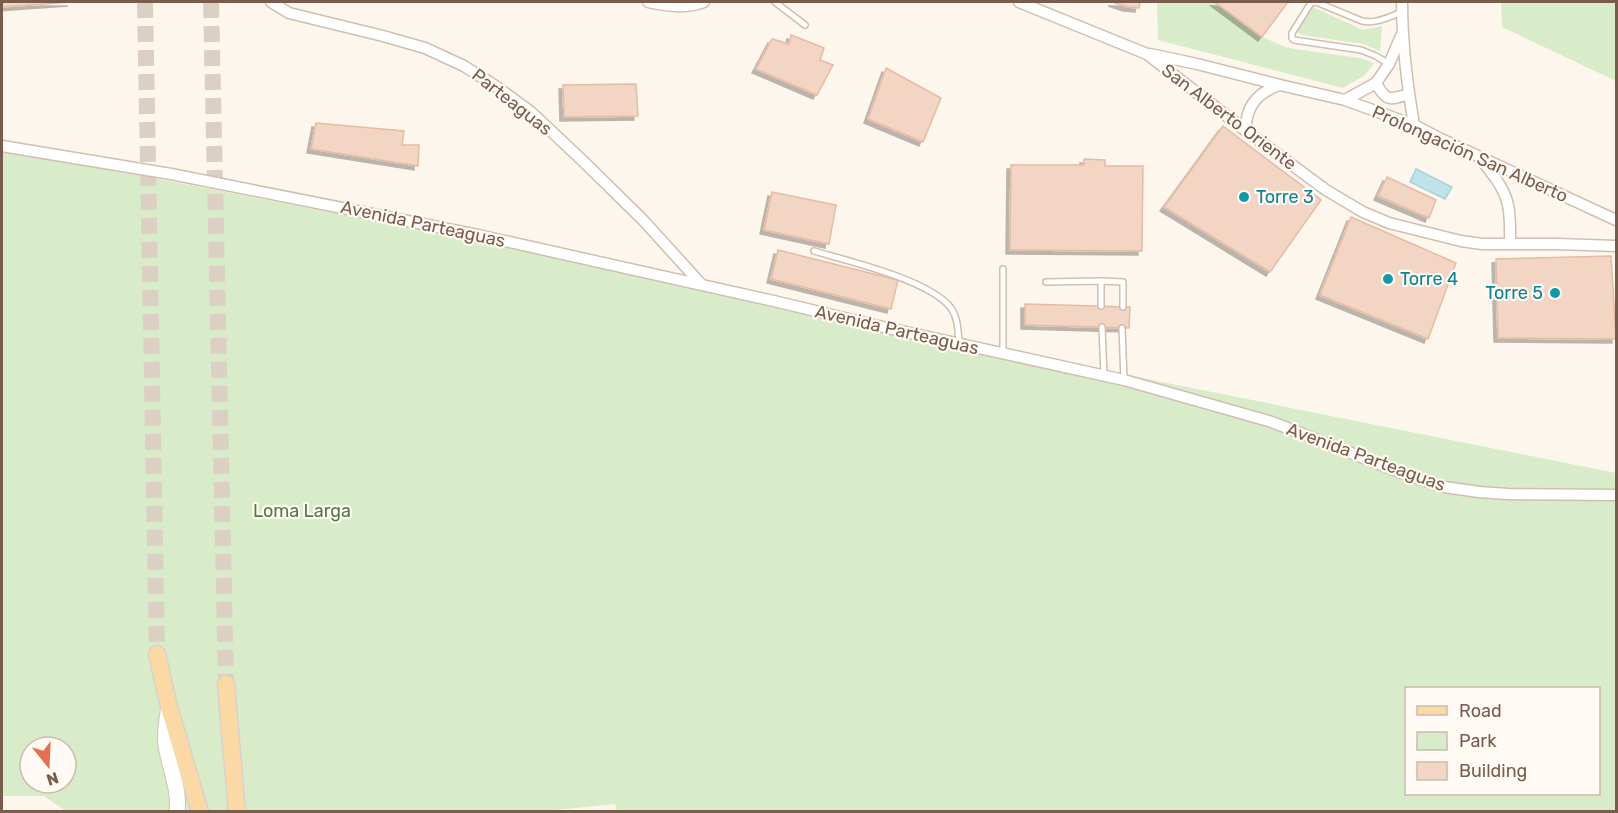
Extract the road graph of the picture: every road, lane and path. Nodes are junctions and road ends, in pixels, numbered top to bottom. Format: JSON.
{"nodes":[{"id":1,"x":271,"y":2,"type":"edge"},
{"id":2,"x":648,"y":2,"type":"edge"},
{"id":3,"x":705,"y":2,"type":"edge"},
{"id":4,"x":775,"y":2,"type":"edge"},
{"id":5,"x":1019,"y":2,"type":"edge"},
{"id":6,"x":1316,"y":2,"type":"edge"},
{"id":7,"x":1402,"y":7,"type":"edge"},
{"id":8,"x":805,"y":25,"type":"dead end"},
{"id":9,"x":1402,"y":33,"type":"junction"},
{"id":10,"x":1147,"y":54,"type":"junction"},
{"id":11,"x":1389,"y":64,"type":"junction"},
{"id":12,"x":1376,"y":83,"type":"junction"},
{"id":13,"x":1280,"y":85,"type":"junction"},
{"id":14,"x":1409,"y":94,"type":"junction"},
{"id":15,"x":1345,"y":100,"type":"junction"},
{"id":16,"x":1414,"y":125,"type":"junction"},
{"id":17,"x":1246,"y":131,"type":"junction"},
{"id":18,"x":2,"y":146,"type":"edge"},
{"id":19,"x":1479,"y":156,"type":"junction"},
{"id":20,"x":1617,"y":220,"type":"edge"},
{"id":21,"x":1510,"y":244,"type":"junction"},
{"id":22,"x":1617,"y":246,"type":"edge"},
{"id":23,"x":814,"y":251,"type":"dead end"},
{"id":24,"x":1003,"y":269,"type":"dead end"},
{"id":25,"x":1101,"y":281,"type":"junction"},
{"id":26,"x":1046,"y":282,"type":"dead end"},
{"id":27,"x":702,"y":286,"type":"junction"},
{"id":28,"x":1101,"y":306,"type":"dead end"},
{"id":29,"x":1123,"y":307,"type":"dead end"},
{"id":30,"x":1102,"y":327,"type":"dead end"},
{"id":31,"x":1122,"y":328,"type":"dead end"},
{"id":32,"x":959,"y":343,"type":"junction"},
{"id":33,"x":1003,"y":354,"type":"junction"},
{"id":34,"x":1104,"y":376,"type":"junction"},
{"id":35,"x":1124,"y":380,"type":"junction"},
{"id":36,"x":1617,"y":495,"type":"edge"},
{"id":37,"x":157,"y":654,"type":"tunnel mouth"},
{"id":38,"x":226,"y":684,"type":"tunnel mouth"},
{"id":39,"x":169,"y":707,"type":"junction"},
{"id":40,"x":177,"y":812,"type":"edge"},
{"id":41,"x":200,"y":812,"type":"edge"},
{"id":42,"x":237,"y":812,"type":"edge"}],
"edges":[{"from":1,"to":27,"type":"street","name":"Parteaguas"},
{"from":2,"to":3,"type":"street"},
{"from":4,"to":8,"type":"lane"},
{"from":5,"to":10,"type":"street","name":"San Alberto Oriente"},
{"from":6,"to":7,"type":"lane"},
{"from":6,"to":11,"type":"lane"},
{"from":7,"to":9,"type":"street"},
{"from":9,"to":11,"type":"street"},
{"from":9,"to":14,"type":"street"},
{"from":10,"to":13,"type":"street","name":"Prolongación San Alberto"},
{"from":10,"to":17,"type":"street","name":"San Alberto Oriente"},
{"from":11,"to":12,"type":"street"},
{"from":12,"to":14,"type":"street"},
{"from":12,"to":15,"type":"street"},
{"from":13,"to":15,"type":"street","name":"Prolongación San Alberto"},
{"from":13,"to":17,"type":"street"},
{"from":14,"to":16,"type":"street"},
{"from":15,"to":16,"type":"street","name":"Prolongación San Alberto"},
{"from":16,"to":19,"type":"street","name":"Prolongación San Alberto"},
{"from":17,"to":21,"type":"street","name":"San Alberto Oriente"},
{"from":18,"to":27,"type":"street","name":"Avenida Parteaguas"},
{"from":19,"to":20,"type":"street","name":"Prolongación San Alberto"},
{"from":19,"to":21,"type":"street"},
{"from":21,"to":22,"type":"street","name":"San Alberto Oriente"},
{"from":23,"to":32,"type":"lane"},
{"from":24,"to":33,"type":"lane"},
{"from":25,"to":26,"type":"lane"},
{"from":25,"to":28,"type":"lane"},
{"from":25,"to":29,"type":"lane"},
{"from":27,"to":32,"type":"street","name":"Avenida Parteaguas"},
{"from":30,"to":34,"type":"lane"},
{"from":31,"to":35,"type":"lane"},
{"from":32,"to":33,"type":"street","name":"Avenida Parteaguas"},
{"from":33,"to":34,"type":"street","name":"Avenida Parteaguas"},
{"from":34,"to":35,"type":"street","name":"Avenida Parteaguas"},
{"from":35,"to":36,"type":"street","name":"Avenida Parteaguas"},
{"from":37,"to":39,"type":"main road"},
{"from":38,"to":42,"type":"main road"},
{"from":39,"to":40,"type":"street"},
{"from":39,"to":41,"type":"main road"}]}
